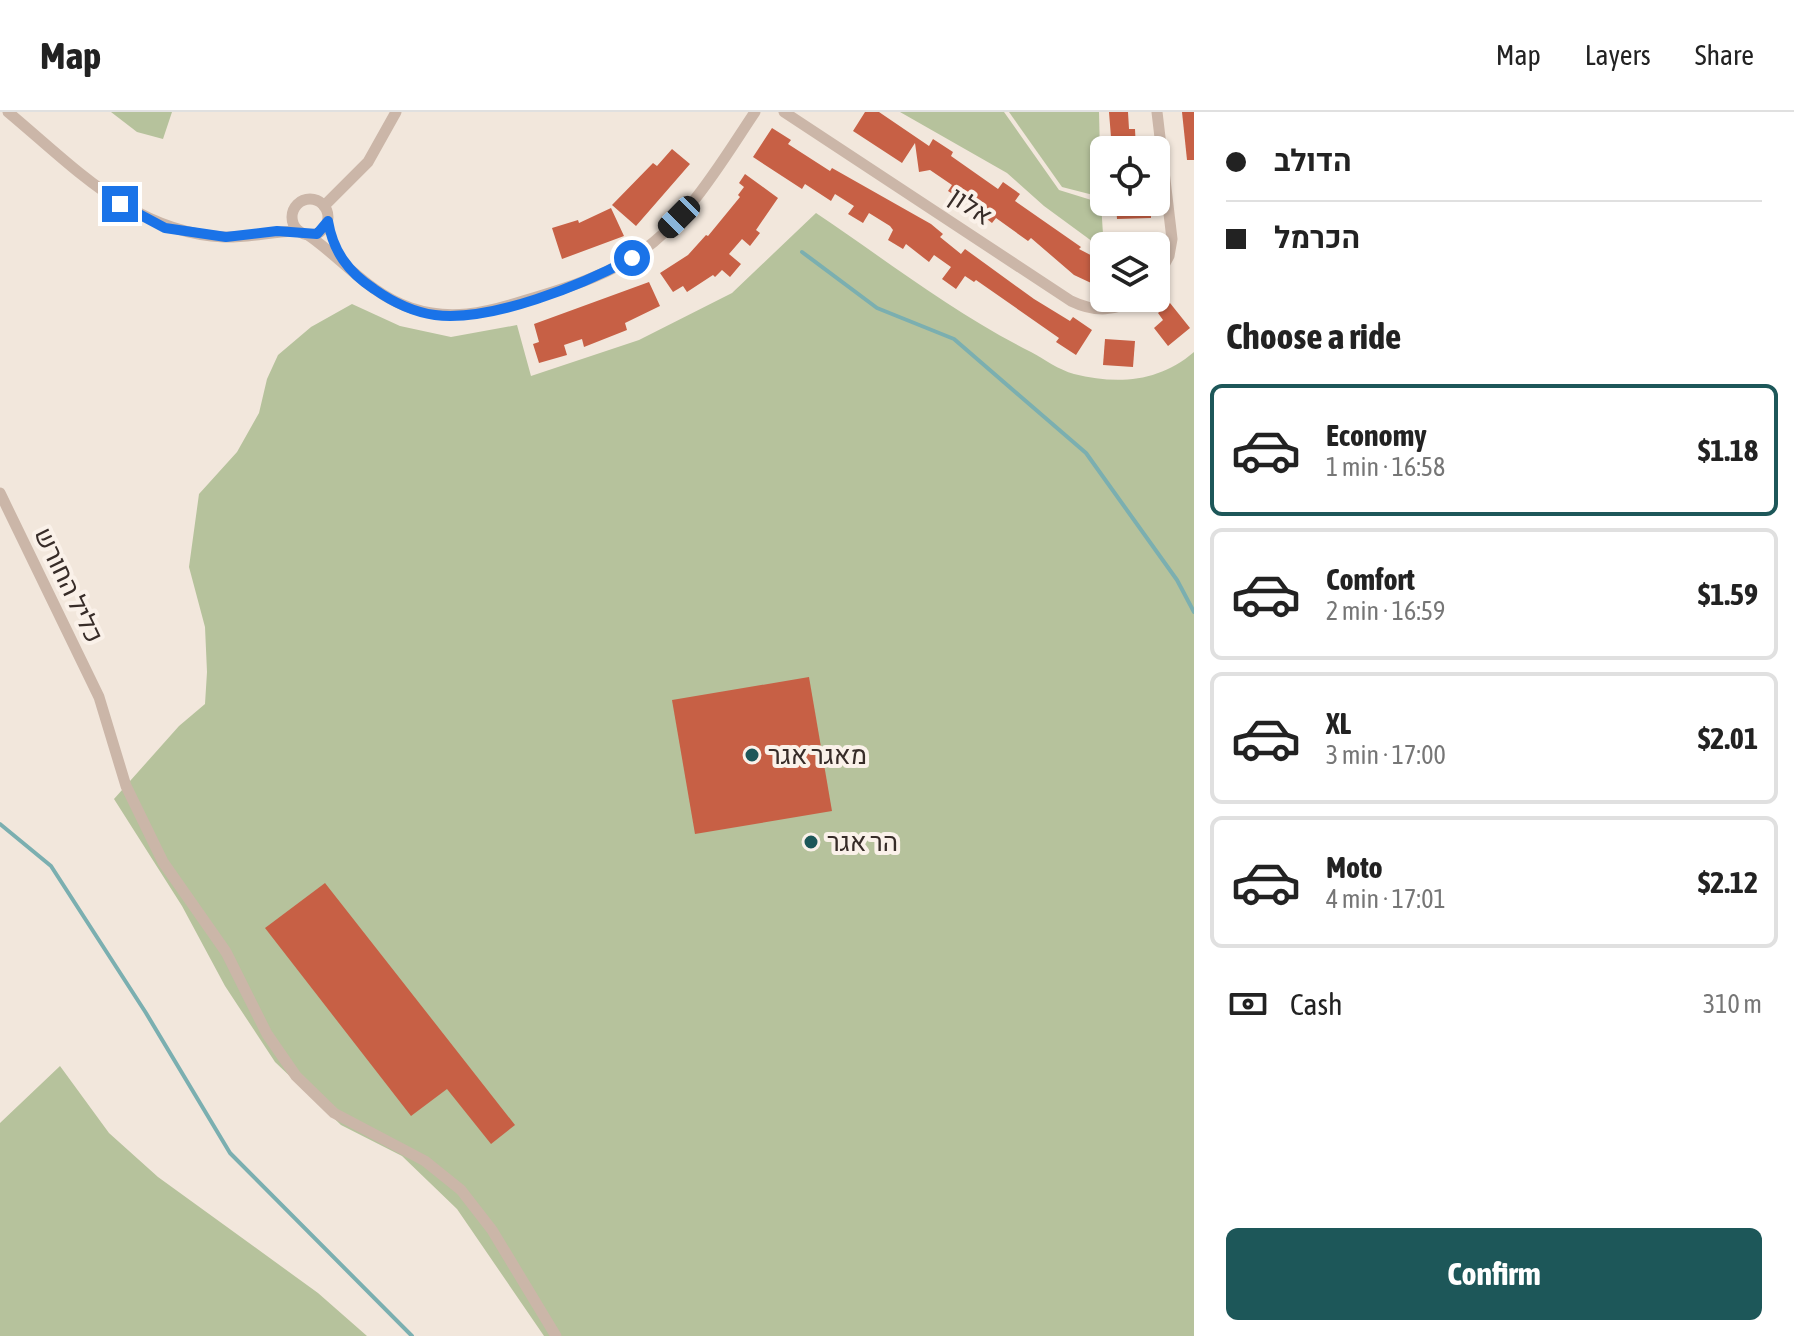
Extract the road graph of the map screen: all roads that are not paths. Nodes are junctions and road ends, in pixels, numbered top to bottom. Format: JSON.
{"nodes":[{"id":1,"x":8,"y":112,"type":"edge"},
{"id":2,"x":396,"y":112,"type":"edge"},
{"id":3,"x":755,"y":112,"type":"edge"},
{"id":4,"x":784,"y":112,"type":"edge"},
{"id":5,"x":1157,"y":112,"type":"edge"},
{"id":6,"x":324,"y":206,"type":"junction"},
{"id":7,"x":328,"y":221,"type":"junction"},
{"id":8,"x":303,"y":233,"type":"junction"},
{"id":9,"x":1170,"y":250,"type":"edge"},
{"id":10,"x":351,"y":270,"type":"junction"},
{"id":11,"x":1090,"y":308,"type":"edge"},
{"id":12,"x":0,"y":493,"type":"edge"},
{"id":13,"x":556,"y":1336,"type":"edge"}],
"edges":[{"from":1,"to":8,"type":"street"},
{"from":2,"to":6,"type":"street"},
{"from":3,"to":10,"type":"street"},
{"from":4,"to":11,"type":"street","name":"אלון"},
{"from":5,"to":9,"type":"street"},
{"from":6,"to":7,"type":"street"},
{"from":6,"to":8,"type":"street"},
{"from":7,"to":8,"type":"street"},
{"from":7,"to":10,"type":"street"},
{"from":8,"to":10,"type":"street"},
{"from":12,"to":13,"type":"street","name":"כליל החורש"}]}
